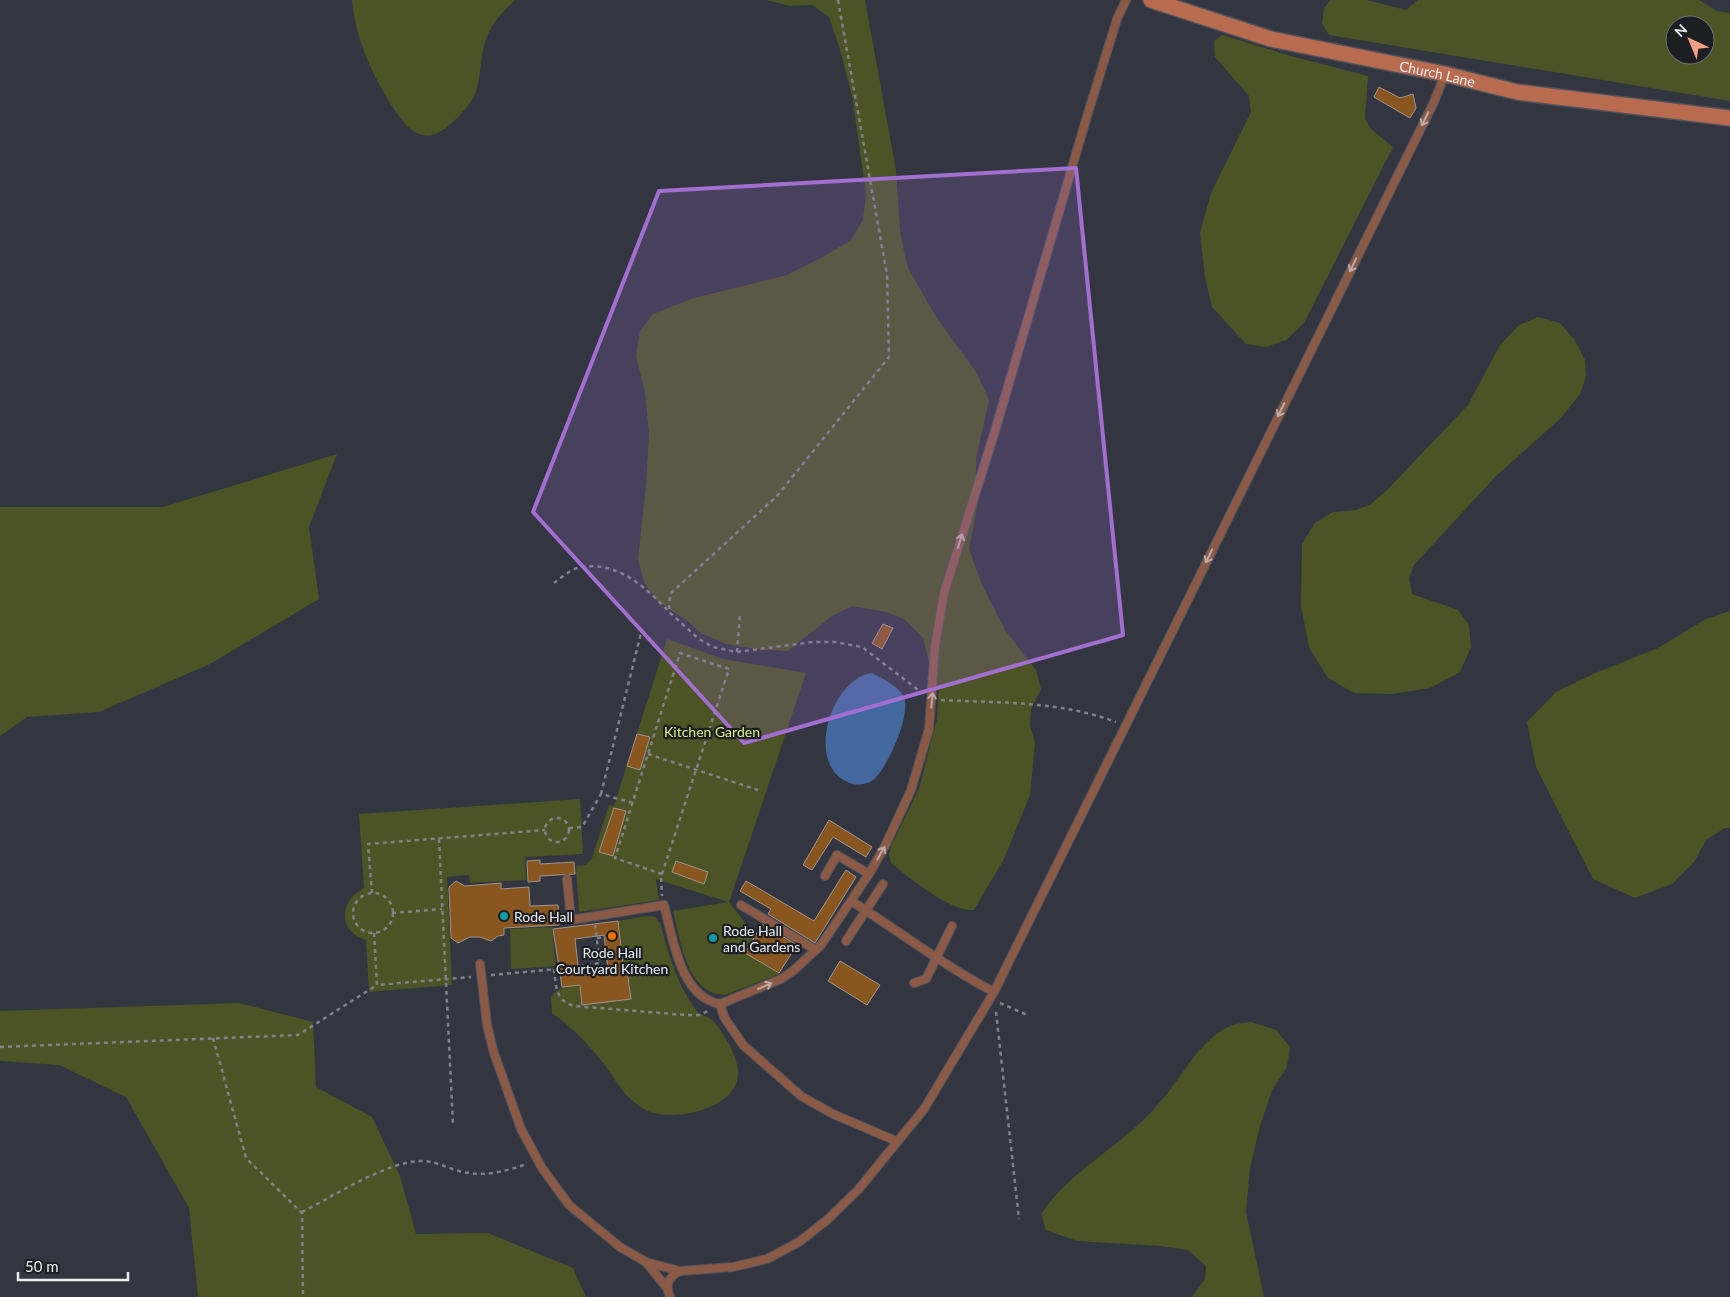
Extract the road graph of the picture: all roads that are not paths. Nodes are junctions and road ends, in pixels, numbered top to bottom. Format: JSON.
{"nodes":[{"id":1,"x":1126,"y":0,"type":"edge"},
{"id":2,"x":1151,"y":0,"type":"edge"},
{"id":3,"x":1445,"y":74,"type":"junction"},
{"id":4,"x":1730,"y":118,"type":"edge"},
{"id":5,"x":869,"y":874,"type":"junction"},
{"id":6,"x":825,"y":876,"type":"dead end"},
{"id":7,"x":567,"y":880,"type":"dead end"},
{"id":8,"x":883,"y":884,"type":"dead end"},
{"id":9,"x":851,"y":901,"type":"junction"},
{"id":10,"x":741,"y":905,"type":"dead end"},
{"id":11,"x":866,"y":910,"type":"junction"},
{"id":12,"x":952,"y":926,"type":"dead end"},
{"id":13,"x":846,"y":941,"type":"dead end"},
{"id":14,"x":816,"y":950,"type":"junction"},
{"id":15,"x":937,"y":956,"type":"junction"},
{"id":16,"x":480,"y":964,"type":"dead end"},
{"id":17,"x":914,"y":984,"type":"dead end"},
{"id":18,"x":994,"y":996,"type":"junction"},
{"id":19,"x":720,"y":1004,"type":"junction"},
{"id":20,"x":896,"y":1141,"type":"junction"},
{"id":21,"x":646,"y":1262,"type":"junction"},
{"id":22,"x":680,"y":1271,"type":"junction"},
{"id":23,"x":667,"y":1288,"type":"junction"},
{"id":24,"x":670,"y":1297,"type":"edge"}],
"edges":[{"from":5,"to":1,"type":"lane","one_way":true},
{"from":2,"to":3,"type":"street","name":"Church Lane"},
{"from":3,"to":4,"type":"street","name":"Church Lane"},
{"from":3,"to":18,"type":"lane","one_way":true},
{"from":5,"to":6,"type":"lane"},
{"from":5,"to":9,"type":"lane"},
{"from":7,"to":19,"type":"lane"},
{"from":8,"to":11,"type":"lane"},
{"from":9,"to":11,"type":"lane"},
{"from":9,"to":14,"type":"lane"},
{"from":10,"to":14,"type":"lane"},
{"from":11,"to":13,"type":"lane"},
{"from":11,"to":15,"type":"lane"},
{"from":12,"to":15,"type":"lane"},
{"from":19,"to":14,"type":"lane","one_way":true},
{"from":15,"to":17,"type":"lane"},
{"from":15,"to":18,"type":"lane"},
{"from":16,"to":21,"type":"lane"},
{"from":18,"to":20,"type":"lane"},
{"from":19,"to":20,"type":"lane"},
{"from":20,"to":22,"type":"lane"},
{"from":21,"to":22,"type":"lane"},
{"from":21,"to":23,"type":"lane"},
{"from":22,"to":23,"type":"lane"},
{"from":23,"to":24,"type":"lane"}]}
